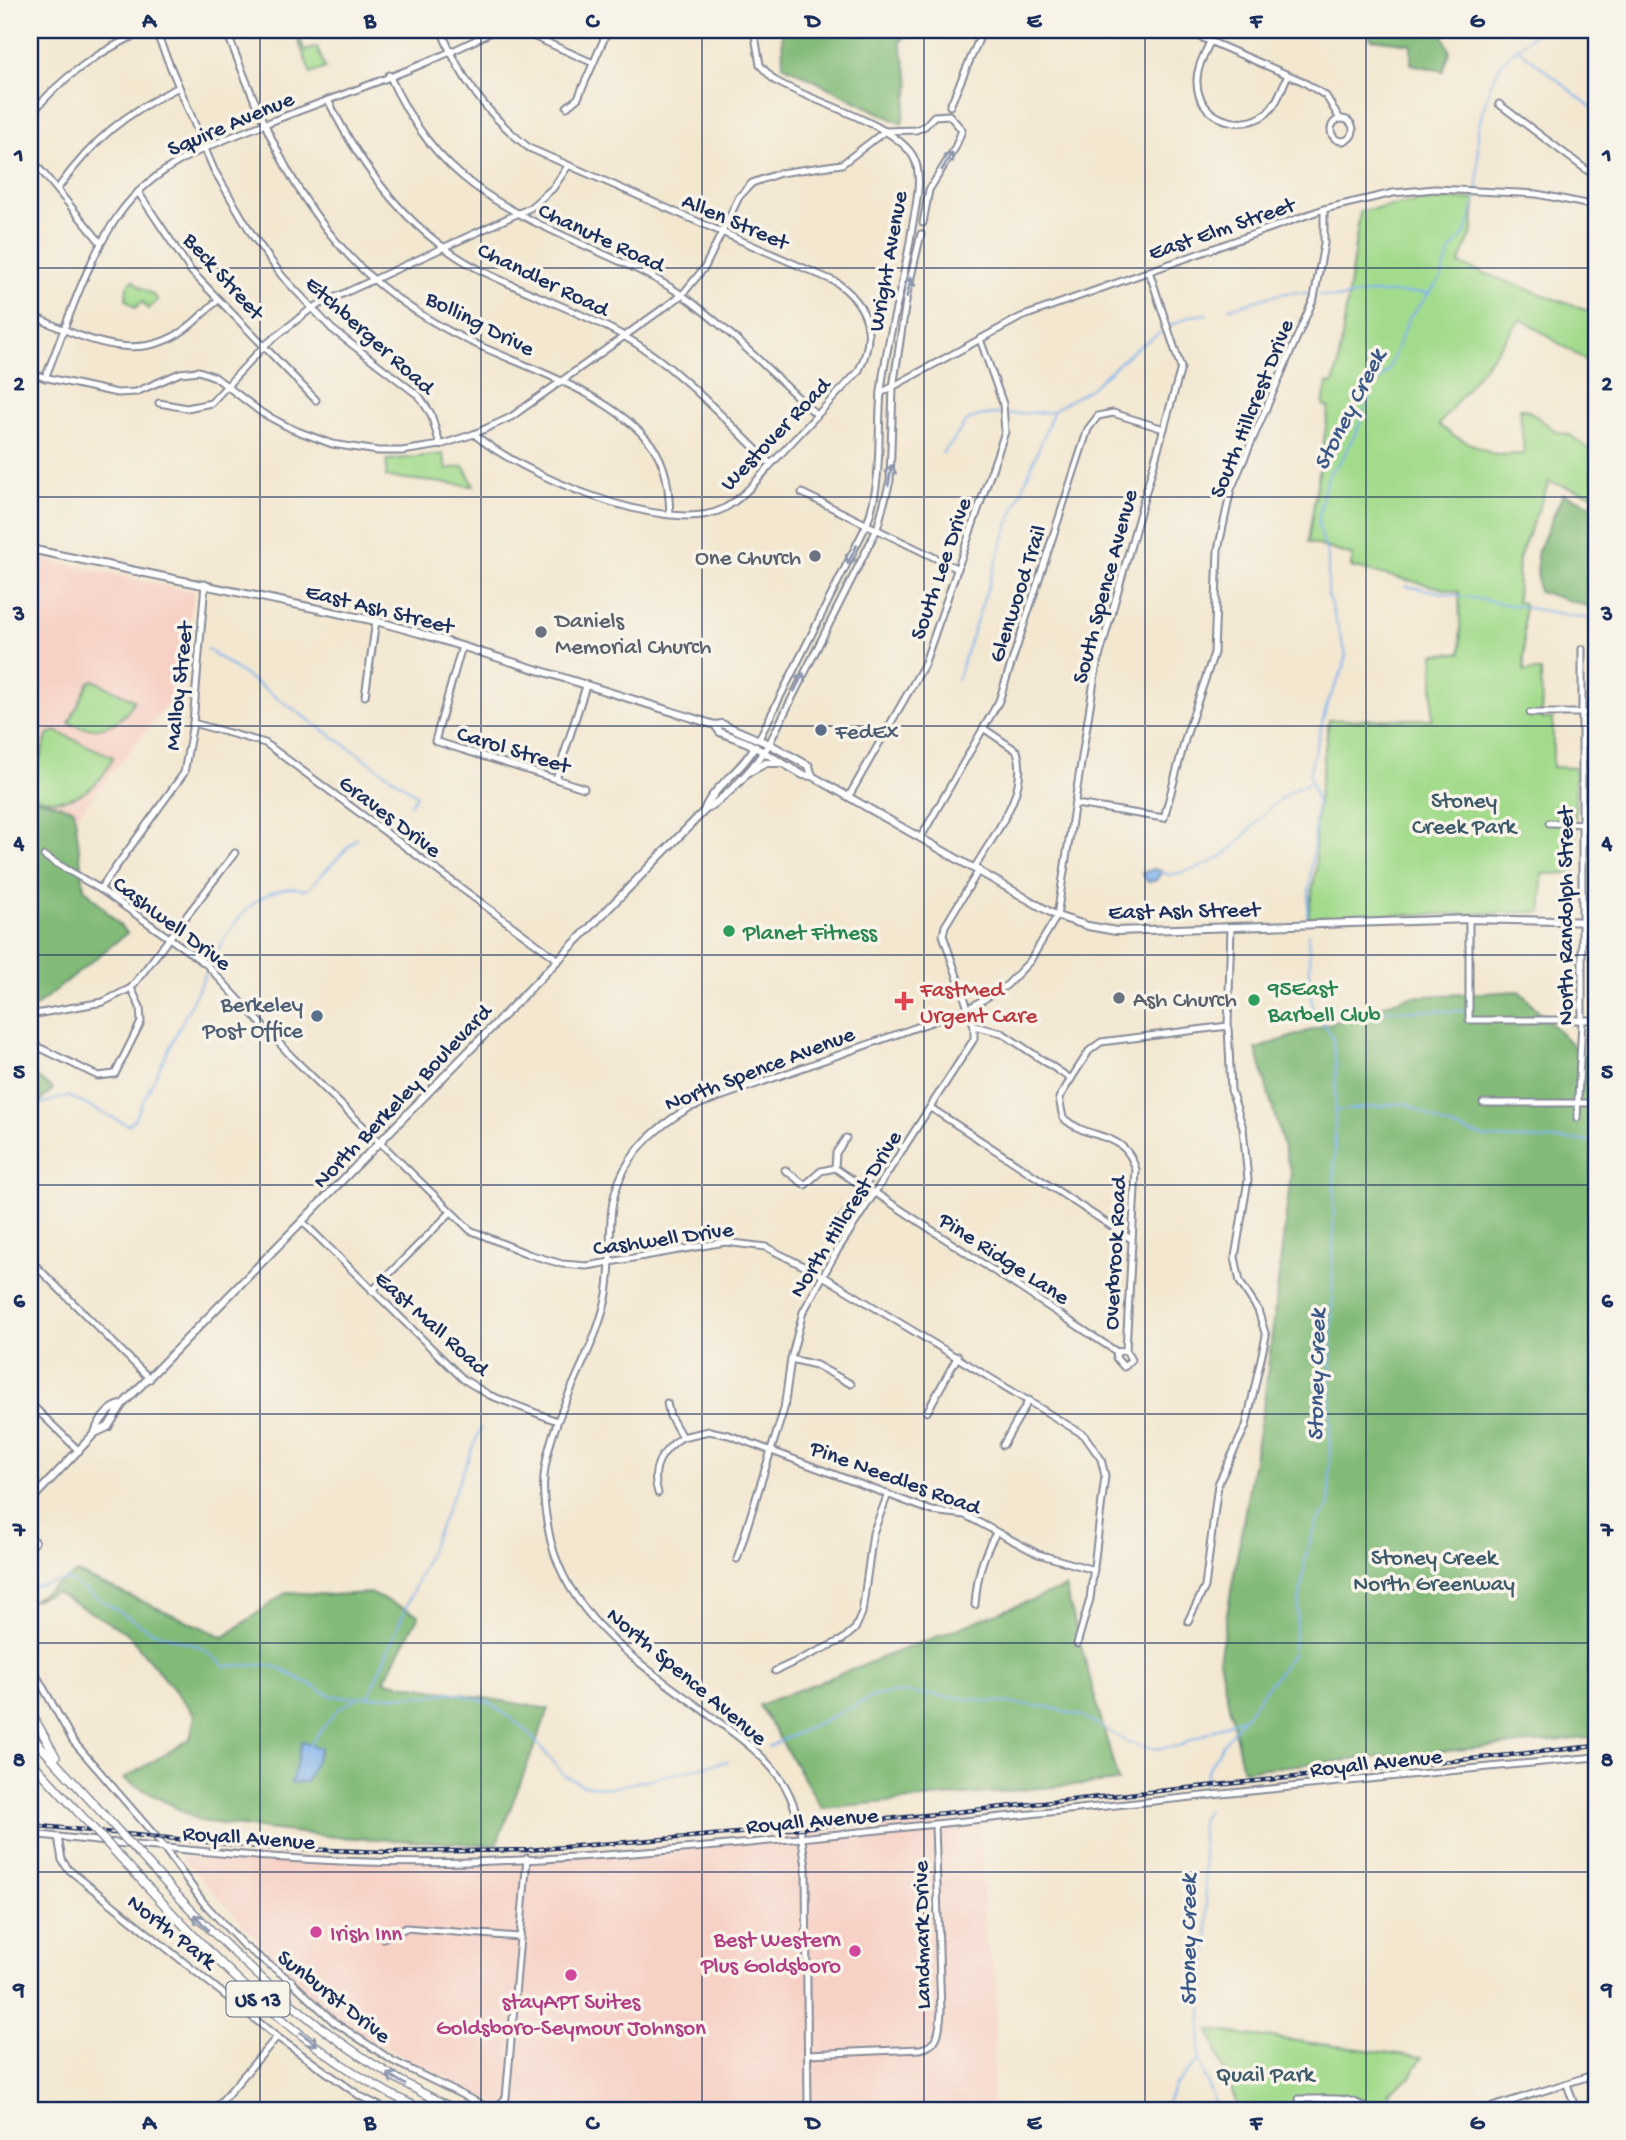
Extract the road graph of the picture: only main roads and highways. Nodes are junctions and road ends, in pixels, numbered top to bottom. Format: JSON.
{"nodes":[{"id":1,"x":30,"y":549,"type":"edge"},
{"id":2,"x":715,"y":725,"type":"junction"},
{"id":3,"x":758,"y":739,"type":"junction"},
{"id":4,"x":769,"y":744,"type":"junction"},
{"id":5,"x":755,"y":747,"type":"junction"},
{"id":6,"x":764,"y":752,"type":"junction"},
{"id":7,"x":784,"y":764,"type":"junction"},
{"id":8,"x":746,"y":773,"type":"junction"},
{"id":9,"x":812,"y":776,"type":"junction"},
{"id":10,"x":705,"y":810,"type":"junction"},
{"id":11,"x":1596,"y":922,"type":"edge"},
{"id":12,"x":30,"y":1501,"type":"edge"},
{"id":13,"x":30,"y":1711,"type":"edge"},
{"id":14,"x":30,"y":1735,"type":"edge"},
{"id":15,"x":30,"y":1760,"type":"edge"},
{"id":16,"x":30,"y":1766,"type":"edge"},
{"id":17,"x":50,"y":1781,"type":"junction"},
{"id":18,"x":80,"y":1788,"type":"junction"},
{"id":19,"x":268,"y":1987,"type":"junction"},
{"id":20,"x":299,"y":2012,"type":"junction"},
{"id":21,"x":423,"y":2110,"type":"edge"},
{"id":22,"x":457,"y":2110,"type":"edge"}],
"edges":[{"from":1,"to":2,"type":"main road","name":"East Ash Street"},
{"from":2,"to":3,"type":"main road","name":"East Ash Street"},
{"from":2,"to":5,"type":"main road","name":"East Ash Street"},
{"from":3,"to":4,"type":"main road","name":"East Ash Street"},
{"from":3,"to":5,"type":"main road","name":"North Berkeley Boulevard"},
{"from":4,"to":6,"type":"main road","name":"North Berkeley Boulevard"},
{"from":4,"to":9,"type":"main road","name":"East Ash Street"},
{"from":5,"to":6,"type":"main road","name":"East Ash Street"},
{"from":5,"to":10,"type":"main road","name":"North Berkeley Boulevard"},
{"from":6,"to":7,"type":"main road","name":"East Ash Street"},
{"from":6,"to":8,"type":"main road","name":"North Berkeley Boulevard"},
{"from":7,"to":8,"type":"main road"},
{"from":7,"to":9,"type":"main road","name":"East Ash Street"},
{"from":8,"to":10,"type":"main road","name":"North Berkeley Boulevard"},
{"from":9,"to":11,"type":"main road","name":"East Ash Street"},
{"from":10,"to":12,"type":"main road","name":"North Berkeley Boulevard"},
{"from":13,"to":18,"type":"highway","number":"US 13"},
{"from":14,"to":18,"type":"highway"},
{"from":15,"to":17,"type":"highway"},
{"from":16,"to":17,"type":"highway","number":"US 13"},
{"from":17,"to":21,"type":"highway","number":"US 13","one_way":true,"bridge":true},
{"from":19,"to":18,"type":"highway","number":"US 13","one_way":true,"bridge":true},
{"from":19,"to":20,"type":"highway","number":"US 13"},
{"from":19,"to":20,"type":"highway"},
{"from":22,"to":20,"type":"highway","number":"US 13","one_way":true}]}
